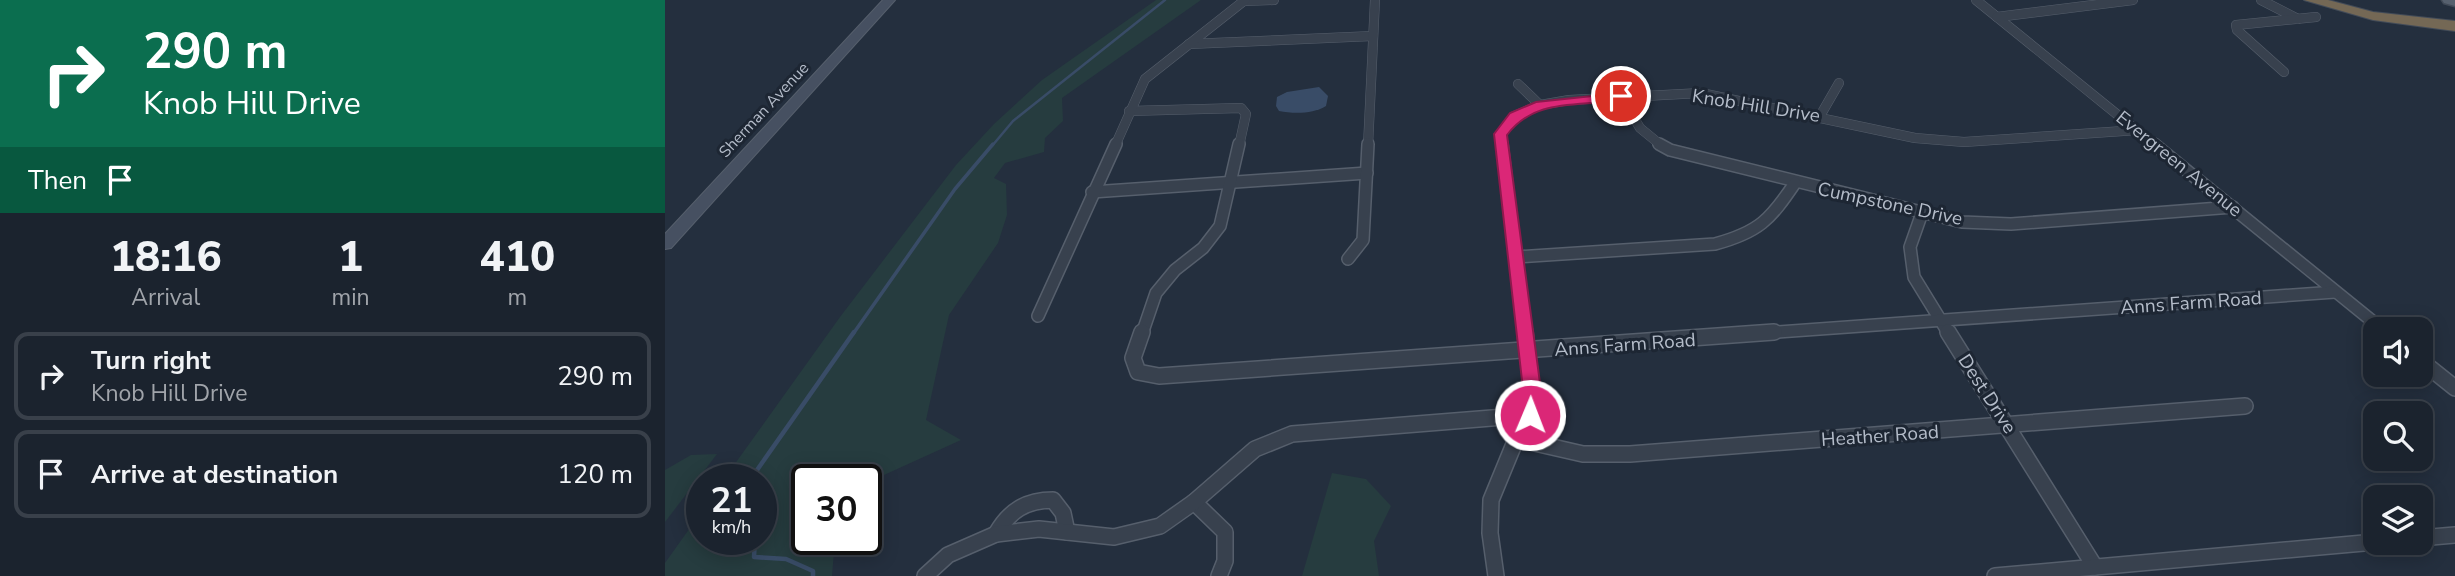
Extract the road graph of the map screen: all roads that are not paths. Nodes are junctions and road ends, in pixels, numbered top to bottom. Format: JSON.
{"nodes":[{"id":1,"x":889,"y":0,"type":"edge"},
{"id":2,"x":1274,"y":0,"type":"edge"},
{"id":3,"x":1375,"y":0,"type":"edge"},
{"id":4,"x":1976,"y":0,"type":"edge"},
{"id":5,"x":2133,"y":0,"type":"edge"},
{"id":6,"x":2261,"y":0,"type":"edge"},
{"id":7,"x":2311,"y":0,"type":"edge"},
{"id":8,"x":2448,"y":0,"type":"edge"},
{"id":9,"x":1244,"y":1,"type":"edge"},
{"id":10,"x":2455,"y":2,"type":"edge"},
{"id":11,"x":1997,"y":17,"type":"junction"},
{"id":12,"x":2316,"y":17,"type":"dead end"},
{"id":13,"x":2298,"y":19,"type":"junction"},
{"id":14,"x":2455,"y":26,"type":"edge"},
{"id":15,"x":1373,"y":36,"type":"junction"},
{"id":16,"x":1189,"y":44,"type":"junction"},
{"id":17,"x":2284,"y":72,"type":"dead end"},
{"id":18,"x":1839,"y":83,"type":"dead end"},
{"id":19,"x":1518,"y":84,"type":"dead end"},
{"id":20,"x":1621,"y":96,"type":"junction"},
{"id":21,"x":1540,"y":105,"type":"junction"},
{"id":22,"x":1129,"y":111,"type":"junction"},
{"id":23,"x":1820,"y":116,"type":"junction"},
{"id":24,"x":2138,"y":130,"type":"junction"},
{"id":25,"x":1367,"y":173,"type":"junction"},
{"id":26,"x":1232,"y":182,"type":"junction"},
{"id":27,"x":1795,"y":183,"type":"junction"},
{"id":28,"x":1092,"y":192,"type":"junction"},
{"id":29,"x":2233,"y":207,"type":"junction"},
{"id":30,"x":1922,"y":213,"type":"junction"},
{"id":31,"x":665,"y":244,"type":"edge"},
{"id":32,"x":1516,"y":257,"type":"junction"},
{"id":33,"x":1348,"y":259,"type":"dead end"},
{"id":34,"x":2335,"y":292,"type":"junction"},
{"id":35,"x":1038,"y":316,"type":"dead end"},
{"id":36,"x":2367,"y":317,"type":"edge"},
{"id":37,"x":1940,"y":322,"type":"junction"},
{"id":38,"x":1527,"y":352,"type":"junction"},
{"id":39,"x":2433,"y":370,"type":"edge"},
{"id":40,"x":2455,"y":388,"type":"edge"},
{"id":41,"x":2245,"y":406,"type":"dead end"},
{"id":42,"x":1530,"y":415,"type":"junction"},
{"id":43,"x":2008,"y":427,"type":"junction"},
{"id":44,"x":1517,"y":439,"type":"junction"},
{"id":45,"x":1194,"y":502,"type":"junction"},
{"id":46,"x":1067,"y":532,"type":"junction"},
{"id":47,"x":996,"y":534,"type":"junction"},
{"id":48,"x":2455,"y":535,"type":"edge"},
{"id":49,"x":2433,"y":537,"type":"edge"},
{"id":50,"x":2363,"y":543,"type":"edge"},
{"id":51,"x":2095,"y":567,"type":"junction"},
{"id":52,"x":925,"y":576,"type":"edge"},
{"id":53,"x":1219,"y":576,"type":"edge"},
{"id":54,"x":1496,"y":576,"type":"edge"},
{"id":55,"x":1995,"y":576,"type":"edge"}],
"edges":[{"from":1,"to":31,"type":"main road","name":"Sherman Avenue"},
{"from":2,"to":9,"type":"street"},
{"from":3,"to":15,"type":"street"},
{"from":4,"to":11,"type":"street","name":"Evergreen Avenue"},
{"from":5,"to":11,"type":"street"},
{"from":6,"to":13,"type":"street"},
{"from":7,"to":14,"type":"highway"},
{"from":8,"to":10,"type":"main road"},
{"from":9,"to":16,"type":"street"},
{"from":11,"to":24,"type":"street","name":"Evergreen Avenue"},
{"from":12,"to":13,"type":"street"},
{"from":13,"to":17,"type":"street"},
{"from":15,"to":16,"type":"street"},
{"from":15,"to":25,"type":"street"},
{"from":16,"to":22,"type":"street"},
{"from":18,"to":23,"type":"street"},
{"from":19,"to":21,"type":"street"},
{"from":20,"to":21,"type":"street","name":"Knob Hill Drive"},
{"from":20,"to":23,"type":"street","name":"Knob Hill Drive"},
{"from":20,"to":27,"type":"street","name":"Cumpstone Drive"},
{"from":21,"to":32,"type":"street","name":"Knob Hill Drive"},
{"from":22,"to":26,"type":"street"},
{"from":22,"to":28,"type":"street"},
{"from":23,"to":24,"type":"street","name":"Knob Hill Drive"},
{"from":24,"to":29,"type":"street","name":"Evergreen Avenue"},
{"from":25,"to":26,"type":"street"},
{"from":25,"to":33,"type":"street"},
{"from":26,"to":28,"type":"street"},
{"from":26,"to":38,"type":"street","name":"Anns Farm Road"},
{"from":27,"to":30,"type":"street","name":"Cumpstone Drive"},
{"from":27,"to":32,"type":"street"},
{"from":28,"to":35,"type":"street"},
{"from":29,"to":30,"type":"street","name":"Cumpstone Drive"},
{"from":29,"to":34,"type":"street","name":"Evergreen Avenue"},
{"from":30,"to":37,"type":"street","name":"Dest Drive"},
{"from":32,"to":38,"type":"street","name":"Knob Hill Drive"},
{"from":34,"to":36,"type":"street","name":"Evergreen Avenue"},
{"from":34,"to":37,"type":"street","name":"Anns Farm Road"},
{"from":37,"to":38,"type":"street","name":"Anns Farm Road"},
{"from":37,"to":43,"type":"street","name":"Dest Drive"},
{"from":38,"to":42,"type":"street","name":"Knob Hill Drive"},
{"from":39,"to":40,"type":"street"},
{"from":41,"to":43,"type":"street","name":"Heather Road"},
{"from":42,"to":44,"type":"street","name":"Knob Hill Drive"},
{"from":42,"to":45,"type":"street"},
{"from":43,"to":44,"type":"street","name":"Heather Road"},
{"from":43,"to":51,"type":"street","name":"Dest Drive"},
{"from":44,"to":54,"type":"street","name":"Knob Hill Drive"},
{"from":45,"to":46,"type":"street"},
{"from":45,"to":53,"type":"street"},
{"from":46,"to":47,"type":"street"},
{"from":46,"to":47,"type":"street"},
{"from":47,"to":52,"type":"street"},
{"from":48,"to":49,"type":"street"},
{"from":50,"to":51,"type":"street"},
{"from":51,"to":55,"type":"street"}]}
